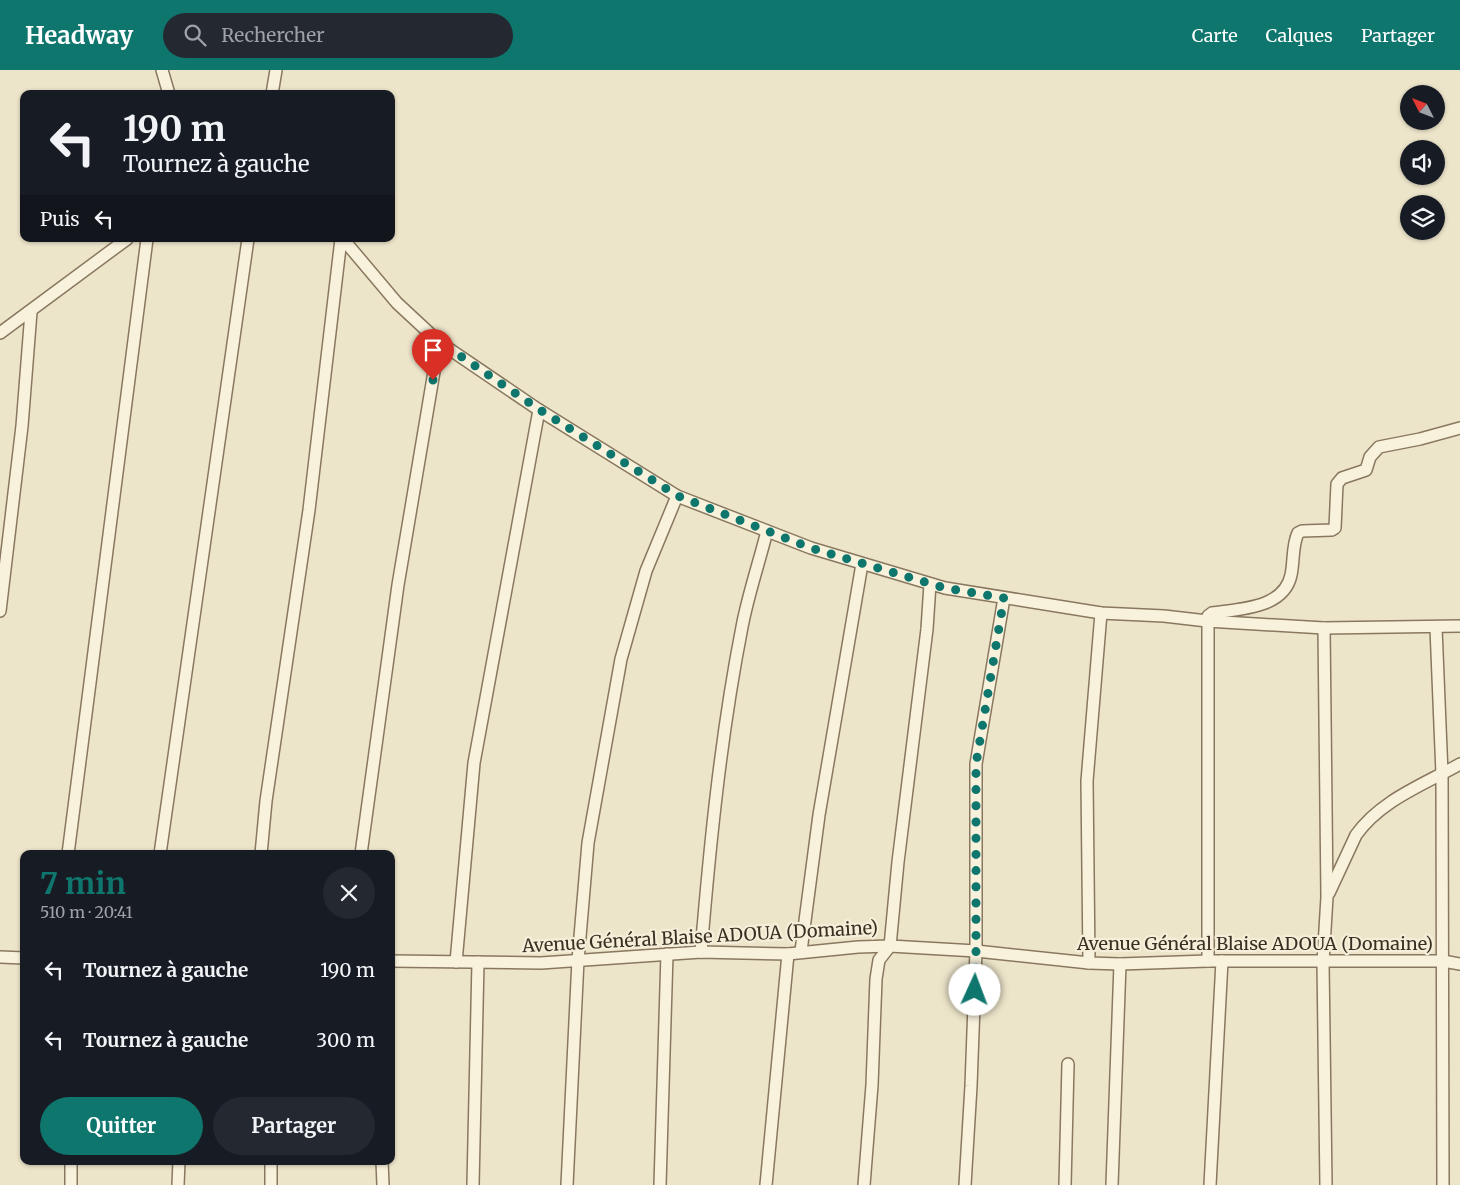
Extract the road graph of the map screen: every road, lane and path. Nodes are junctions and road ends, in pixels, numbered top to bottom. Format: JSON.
{"nodes":[{"id":1,"x":162,"y":70,"type":"edge"},
{"id":2,"x":276,"y":70,"type":"edge"},
{"id":3,"x":168,"y":90,"type":"edge"},
{"id":4,"x":273,"y":90,"type":"edge"},
{"id":5,"x":123,"y":242,"type":"edge"},
{"id":6,"x":147,"y":242,"type":"edge"},
{"id":7,"x":248,"y":242,"type":"edge"},
{"id":8,"x":342,"y":242,"type":"edge"},
{"id":9,"x":345,"y":242,"type":"edge"},
{"id":10,"x":31,"y":312,"type":"junction"},
{"id":11,"x":0,"y":333,"type":"edge"},
{"id":12,"x":440,"y":342,"type":"junction"},
{"id":13,"x":540,"y":410,"type":"junction"},
{"id":14,"x":1460,"y":428,"type":"edge"},
{"id":15,"x":678,"y":496,"type":"junction"},
{"id":16,"x":767,"y":531,"type":"junction"},
{"id":17,"x":862,"y":564,"type":"junction"},
{"id":18,"x":930,"y":584,"type":"junction"},
{"id":19,"x":1004,"y":598,"type":"junction"},
{"id":20,"x":0,"y":611,"type":"edge"},
{"id":21,"x":1101,"y":613,"type":"junction"},
{"id":22,"x":1207,"y":621,"type":"junction"},
{"id":23,"x":1460,"y":626,"type":"edge"},
{"id":24,"x":1324,"y":628,"type":"junction"},
{"id":25,"x":1436,"y":628,"type":"junction"},
{"id":26,"x":1460,"y":764,"type":"edge"},
{"id":27,"x":1442,"y":774,"type":"junction"},
{"id":28,"x":68,"y":850,"type":"edge"},
{"id":29,"x":161,"y":850,"type":"edge"},
{"id":30,"x":260,"y":850,"type":"edge"},
{"id":31,"x":362,"y":850,"type":"edge"},
{"id":32,"x":1328,"y":897,"type":"junction"},
{"id":33,"x":890,"y":946,"type":"junction"},
{"id":34,"x":801,"y":951,"type":"junction"},
{"id":35,"x":976,"y":951,"type":"junction"},
{"id":36,"x":701,"y":952,"type":"junction"},
{"id":37,"x":668,"y":954,"type":"junction"},
{"id":38,"x":788,"y":954,"type":"junction"},
{"id":39,"x":0,"y":958,"type":"edge"},
{"id":40,"x":20,"y":958,"type":"edge"},
{"id":41,"x":578,"y":960,"type":"junction"},
{"id":42,"x":395,"y":961,"type":"edge"},
{"id":43,"x":1208,"y":961,"type":"junction"},
{"id":44,"x":1443,"y":961,"type":"junction"},
{"id":45,"x":456,"y":962,"type":"junction"},
{"id":46,"x":478,"y":962,"type":"junction"},
{"id":47,"x":1222,"y":962,"type":"junction"},
{"id":48,"x":1323,"y":962,"type":"junction"},
{"id":49,"x":1089,"y":963,"type":"junction"},
{"id":50,"x":1120,"y":964,"type":"junction"},
{"id":51,"x":1460,"y":964,"type":"edge"},
{"id":52,"x":1068,"y":1064,"type":"dead end"},
{"id":53,"x":71,"y":1165,"type":"edge"},
{"id":54,"x":179,"y":1165,"type":"edge"},
{"id":55,"x":271,"y":1165,"type":"edge"},
{"id":56,"x":382,"y":1165,"type":"edge"},
{"id":57,"x":71,"y":1185,"type":"edge"},
{"id":58,"x":178,"y":1185,"type":"edge"},
{"id":59,"x":271,"y":1185,"type":"edge"},
{"id":60,"x":383,"y":1185,"type":"edge"},
{"id":61,"x":473,"y":1185,"type":"edge"},
{"id":62,"x":567,"y":1185,"type":"edge"},
{"id":63,"x":660,"y":1185,"type":"edge"},
{"id":64,"x":766,"y":1185,"type":"edge"},
{"id":65,"x":864,"y":1185,"type":"edge"},
{"id":66,"x":965,"y":1185,"type":"edge"},
{"id":67,"x":1065,"y":1185,"type":"edge"},
{"id":68,"x":1112,"y":1185,"type":"edge"},
{"id":69,"x":1210,"y":1185,"type":"edge"},
{"id":70,"x":1326,"y":1185,"type":"edge"},
{"id":71,"x":1444,"y":1185,"type":"edge"}],
"edges":[{"from":1,"to":3,"type":"street"},
{"from":2,"to":4,"type":"street"},
{"from":5,"to":10,"type":"street"},
{"from":6,"to":28,"type":"street"},
{"from":7,"to":29,"type":"street"},
{"from":8,"to":30,"type":"street"},
{"from":9,"to":12,"type":"street"},
{"from":10,"to":11,"type":"street"},
{"from":10,"to":20,"type":"street"},
{"from":12,"to":13,"type":"street"},
{"from":12,"to":31,"type":"street"},
{"from":13,"to":15,"type":"street"},
{"from":13,"to":45,"type":"street"},
{"from":14,"to":22,"type":"street"},
{"from":15,"to":16,"type":"street"},
{"from":15,"to":41,"type":"street"},
{"from":16,"to":17,"type":"street"},
{"from":16,"to":36,"type":"street"},
{"from":17,"to":18,"type":"street"},
{"from":17,"to":34,"type":"street"},
{"from":18,"to":19,"type":"street"},
{"from":18,"to":33,"type":"street"},
{"from":19,"to":21,"type":"street"},
{"from":19,"to":35,"type":"street"},
{"from":21,"to":22,"type":"street"},
{"from":21,"to":49,"type":"street"},
{"from":22,"to":24,"type":"street"},
{"from":22,"to":43,"type":"street"},
{"from":23,"to":25,"type":"street"},
{"from":24,"to":25,"type":"street"},
{"from":24,"to":32,"type":"street"},
{"from":25,"to":27,"type":"street"},
{"from":26,"to":27,"type":"street"},
{"from":27,"to":32,"type":"street"},
{"from":27,"to":44,"type":"street"},
{"from":32,"to":48,"type":"street"},
{"from":33,"to":34,"type":"street","name":"Avenue Général Blaise ADOUA (Domaine)"},
{"from":33,"to":35,"type":"street","name":"Avenue Général Blaise ADOUA (Domaine)"},
{"from":33,"to":65,"type":"street"},
{"from":34,"to":38,"type":"street","name":"Avenue Général Blaise ADOUA (Domaine)"},
{"from":35,"to":49,"type":"street","name":"Avenue Général Blaise ADOUA (Domaine)"},
{"from":35,"to":66,"type":"street"},
{"from":36,"to":37,"type":"street","name":"Avenue Général Blaise ADOUA (Domaine)"},
{"from":36,"to":38,"type":"street","name":"Avenue Général Blaise ADOUA (Domaine)"},
{"from":37,"to":41,"type":"street","name":"Avenue Général Blaise ADOUA (Domaine)"},
{"from":37,"to":63,"type":"street"},
{"from":38,"to":64,"type":"street"},
{"from":39,"to":40,"type":"street"},
{"from":41,"to":46,"type":"street","name":"Avenue Général Blaise ADOUA (Domaine)"},
{"from":41,"to":62,"type":"street"},
{"from":42,"to":45,"type":"street","name":"Avenue Général Blaise ADOUA (Domaine)"},
{"from":43,"to":47,"type":"street","name":"Avenue Général Blaise ADOUA (Domaine)"},
{"from":43,"to":50,"type":"street","name":"Avenue Général Blaise ADOUA (Domaine)"},
{"from":44,"to":48,"type":"street","name":"Avenue Général Blaise ADOUA (Domaine)"},
{"from":44,"to":51,"type":"street","name":"Avenue Général Blaise ADOUA (Domaine)"},
{"from":44,"to":71,"type":"street"},
{"from":45,"to":46,"type":"street","name":"Avenue Général Blaise ADOUA (Domaine)"},
{"from":46,"to":61,"type":"street"},
{"from":47,"to":48,"type":"street","name":"Avenue Général Blaise ADOUA (Domaine)"},
{"from":47,"to":69,"type":"street"},
{"from":48,"to":70,"type":"street"},
{"from":49,"to":50,"type":"street","name":"Avenue Général Blaise ADOUA (Domaine)"},
{"from":50,"to":68,"type":"street"},
{"from":52,"to":67,"type":"street"},
{"from":53,"to":57,"type":"street"},
{"from":54,"to":58,"type":"street"},
{"from":55,"to":59,"type":"street"},
{"from":56,"to":60,"type":"street"}]}
